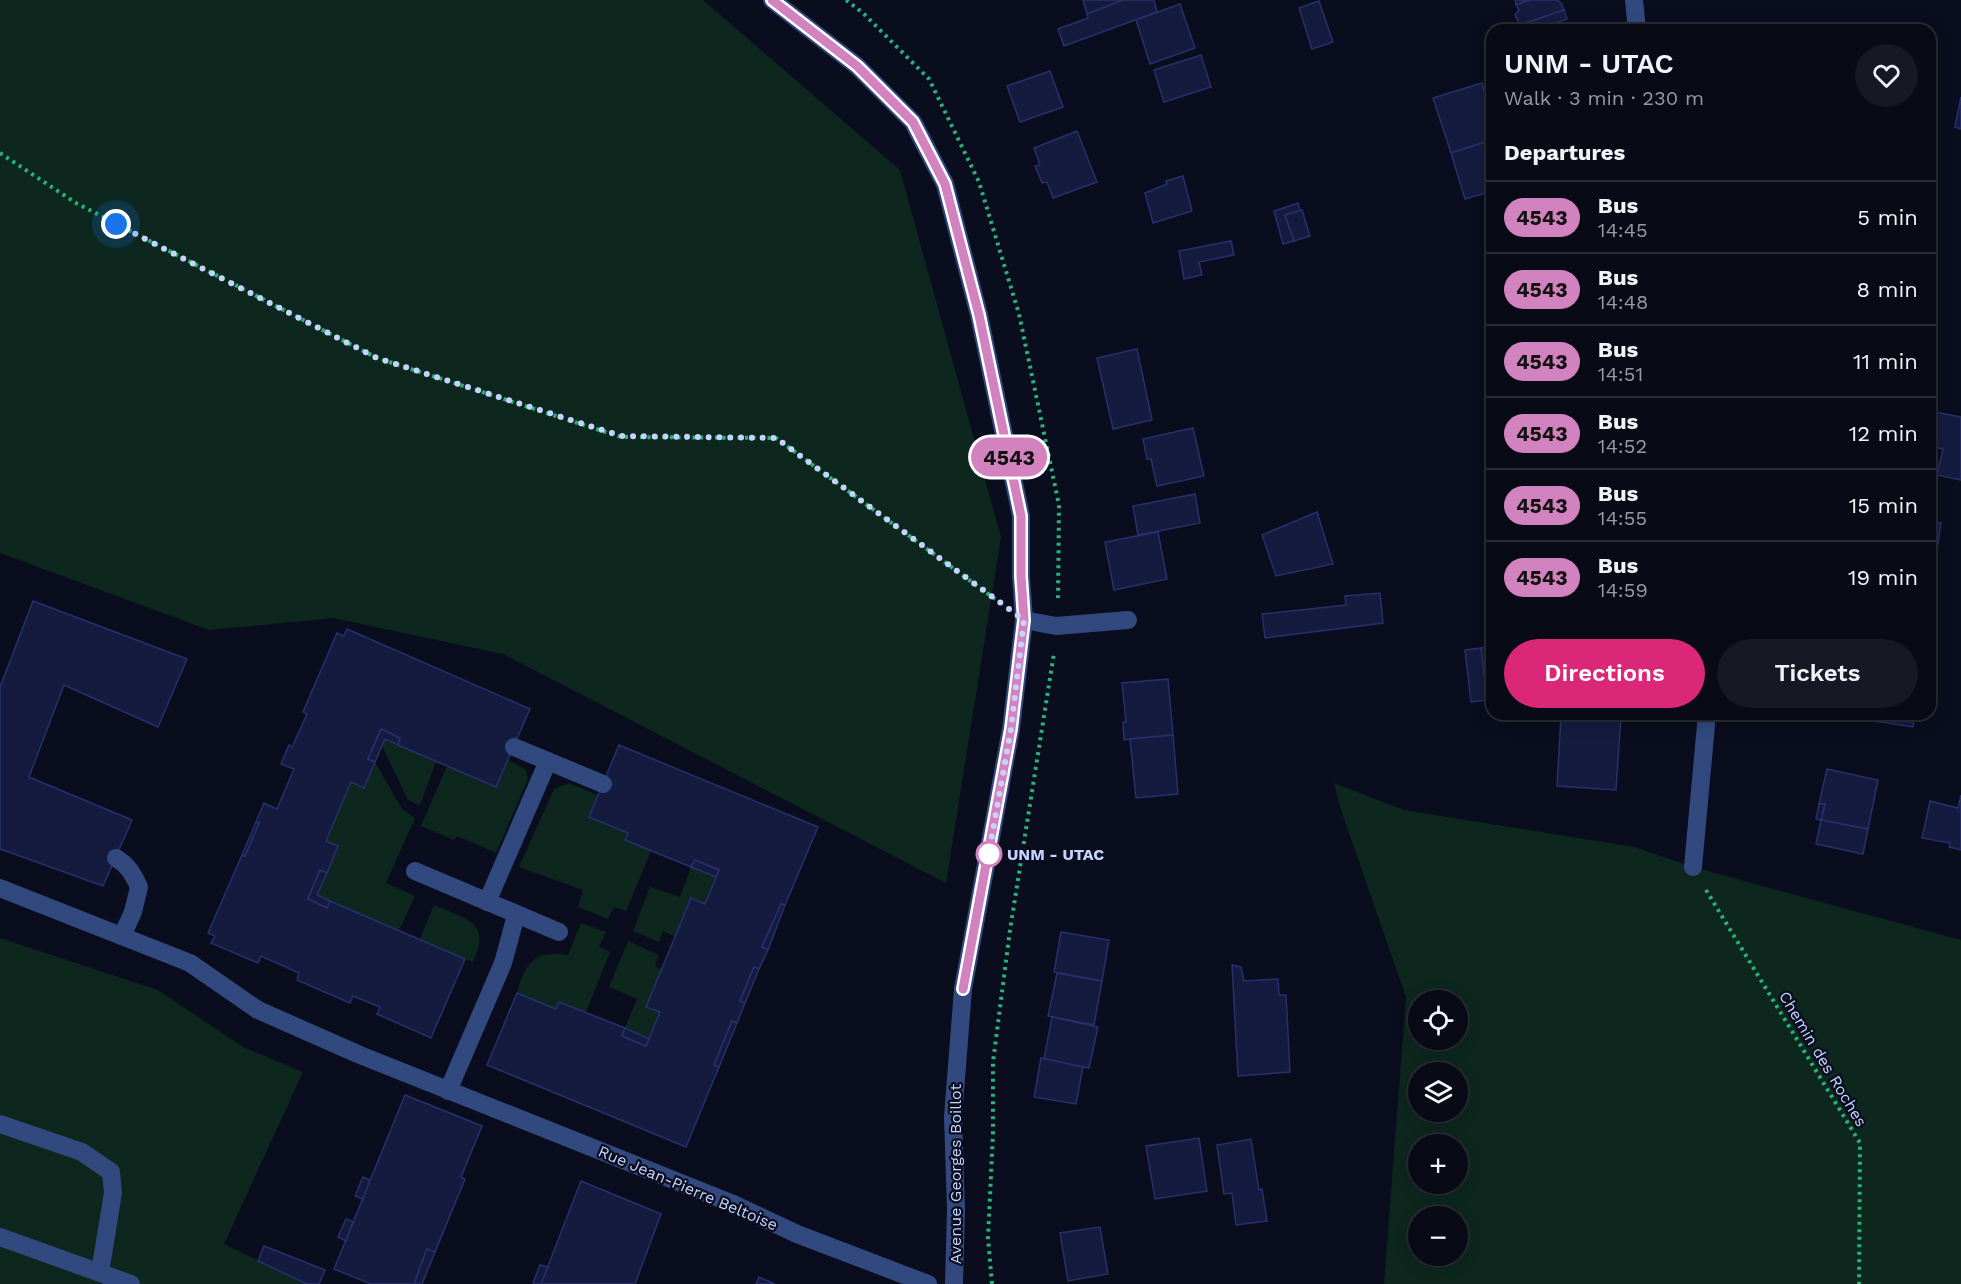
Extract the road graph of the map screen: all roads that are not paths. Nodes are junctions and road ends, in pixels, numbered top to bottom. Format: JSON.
{"nodes":[{"id":1,"x":772,"y":0,"type":"edge"},
{"id":2,"x":1634,"y":0,"type":"edge"},
{"id":3,"x":1636,"y":24,"type":"edge"},
{"id":4,"x":1024,"y":620,"type":"junction"},
{"id":5,"x":1128,"y":620,"type":"dead end"},
{"id":6,"x":1706,"y":720,"type":"edge"},
{"id":7,"x":514,"y":747,"type":"dead end"},
{"id":8,"x":548,"y":761,"type":"junction"},
{"id":9,"x":603,"y":784,"type":"dead end"},
{"id":10,"x":116,"y":858,"type":"dead end"},
{"id":11,"x":1693,"y":867,"type":"road end"},
{"id":12,"x":415,"y":871,"type":"dead end"},
{"id":13,"x":0,"y":888,"type":"edge"},
{"id":14,"x":487,"y":902,"type":"junction"},
{"id":15,"x":516,"y":915,"type":"junction"},
{"id":16,"x":559,"y":932,"type":"dead end"},
{"id":17,"x":122,"y":936,"type":"junction"},
{"id":18,"x":448,"y":1092,"type":"junction"},
{"id":19,"x":0,"y":1124,"type":"edge"},
{"id":20,"x":0,"y":1237,"type":"edge"},
{"id":21,"x":100,"y":1272,"type":"junction"},
{"id":22,"x":131,"y":1284,"type":"edge"},
{"id":23,"x":928,"y":1284,"type":"edge"},
{"id":24,"x":954,"y":1284,"type":"edge"}],
"edges":[{"from":1,"to":4,"type":"street","name":"Avenue Georges Boillot"},
{"from":2,"to":3,"type":"street"},
{"from":4,"to":5,"type":"street"},
{"from":4,"to":24,"type":"street","name":"Avenue Georges Boillot"},
{"from":6,"to":11,"type":"street"},
{"from":7,"to":8,"type":"street"},
{"from":8,"to":9,"type":"street"},
{"from":8,"to":14,"type":"street"},
{"from":10,"to":17,"type":"street"},
{"from":12,"to":14,"type":"street"},
{"from":13,"to":17,"type":"street","name":"Rue Jean-Pierre Beltoise"},
{"from":14,"to":15,"type":"street"},
{"from":15,"to":16,"type":"street"},
{"from":15,"to":18,"type":"street"},
{"from":17,"to":18,"type":"street","name":"Rue Jean-Pierre Beltoise"},
{"from":18,"to":23,"type":"street","name":"Rue Jean-Pierre Beltoise"},
{"from":19,"to":21,"type":"street"},
{"from":20,"to":21,"type":"street"},
{"from":21,"to":22,"type":"street"}]}
